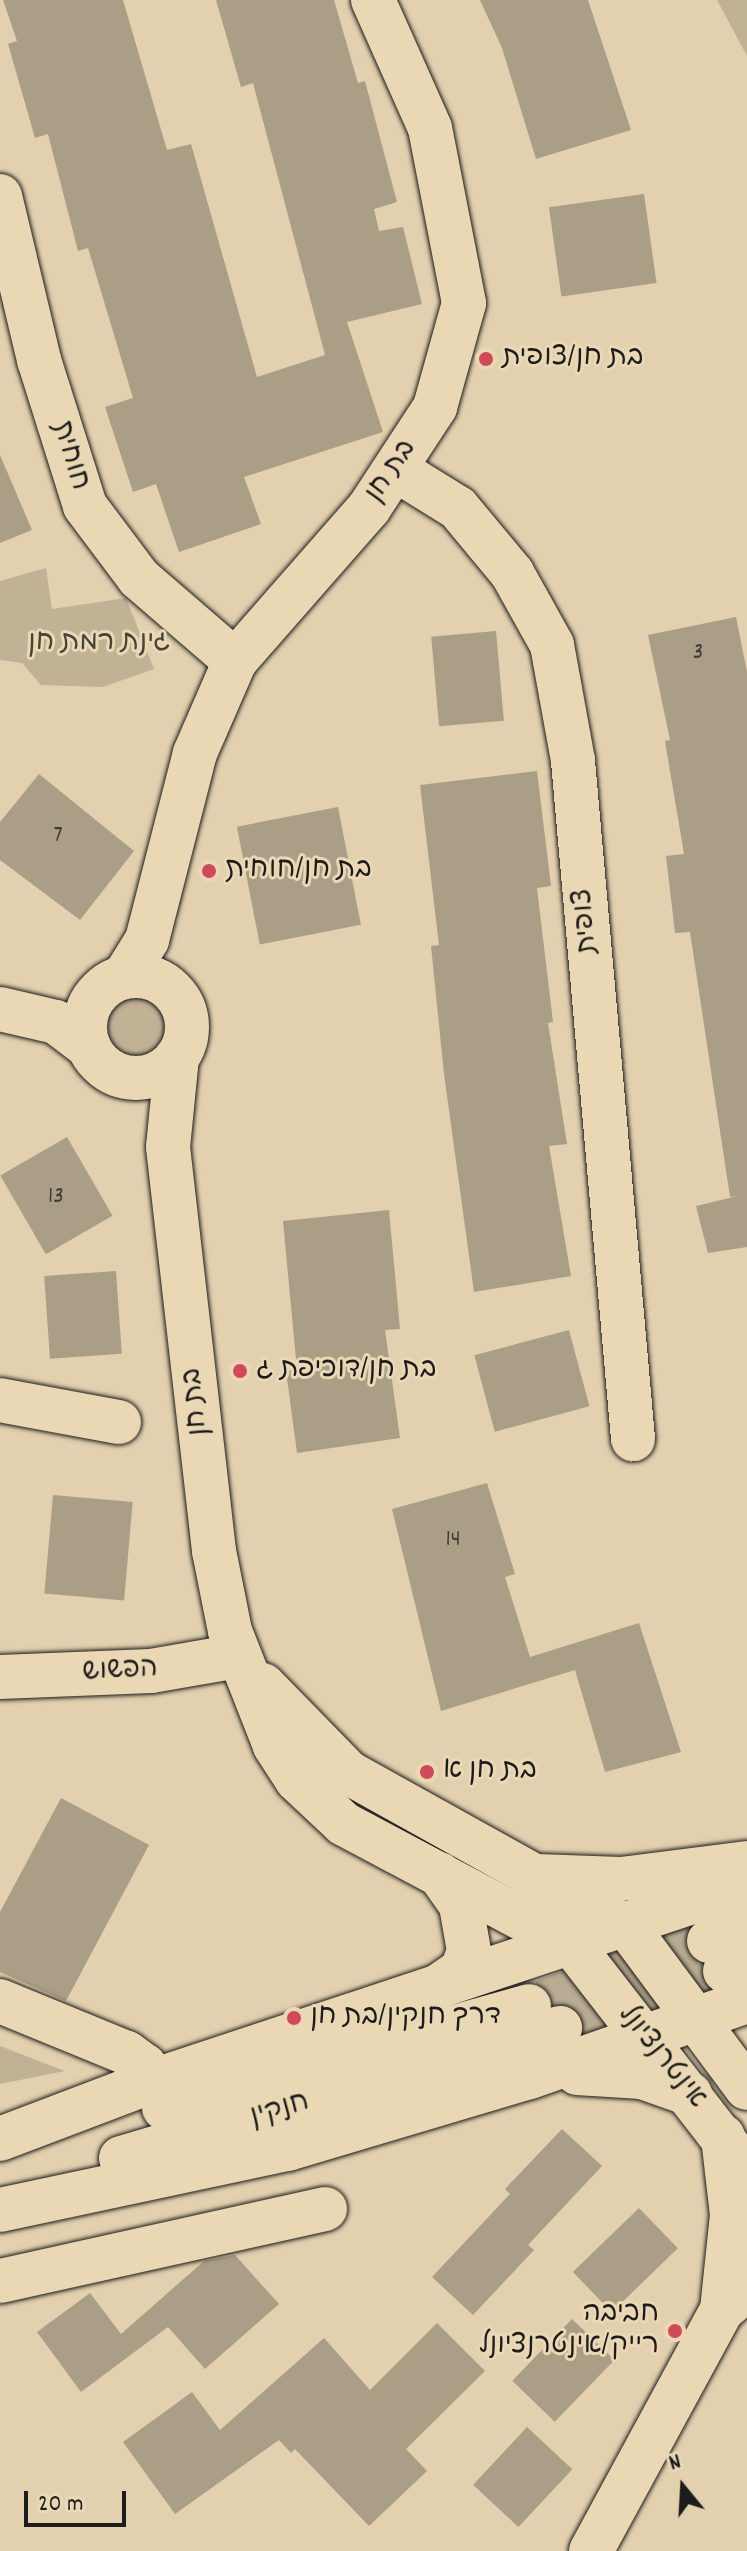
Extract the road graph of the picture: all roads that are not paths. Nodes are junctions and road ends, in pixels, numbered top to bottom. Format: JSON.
{"nodes":[{"id":1,"x":373,"y":0,"type":"edge"},
{"id":2,"x":0,"y":196,"type":"edge"},
{"id":3,"x":395,"y":469,"type":"junction"},
{"id":4,"x":235,"y":661,"type":"junction"},
{"id":5,"x":159,"y":907,"type":"junction"},
{"id":6,"x":109,"y":986,"type":"junction"},
{"id":7,"x":173,"y":992,"type":"junction"},
{"id":8,"x":20,"y":1013,"type":"edge"},
{"id":9,"x":89,"y":1047,"type":"junction"},
{"id":10,"x":177,"y":1057,"type":"junction"},
{"id":11,"x":129,"y":1078,"type":"junction"},
{"id":12,"x":168,"y":1147,"type":"junction"},
{"id":13,"x":0,"y":1400,"type":"edge"},
{"id":14,"x":119,"y":1422,"type":"dead end"},
{"id":15,"x":633,"y":1439,"type":"dead end"},
{"id":16,"x":220,"y":1587,"type":"junction"},
{"id":17,"x":238,"y":1656,"type":"junction"},
{"id":18,"x":151,"y":1671,"type":"junction"},
{"id":19,"x":0,"y":1677,"type":"edge"},
{"id":20,"x":747,"y":1863,"type":"edge"},
{"id":21,"x":439,"y":1874,"type":"junction"},
{"id":22,"x":537,"y":1876,"type":"junction"},
{"id":23,"x":747,"y":1884,"type":"edge"},
{"id":24,"x":628,"y":1928,"type":"junction"},
{"id":25,"x":573,"y":1946,"type":"junction"},
{"id":26,"x":735,"y":1960,"type":"edge"},
{"id":27,"x":423,"y":1995,"type":"junction"},
{"id":28,"x":0,"y":2001,"type":"edge"},
{"id":29,"x":697,"y":2021,"type":"junction"},
{"id":30,"x":646,"y":2040,"type":"junction"},
{"id":31,"x":530,"y":2077,"type":"junction"},
{"id":32,"x":150,"y":2082,"type":"junction"},
{"id":33,"x":747,"y":2088,"type":"edge"},
{"id":34,"x":690,"y":2094,"type":"junction"},
{"id":35,"x":723,"y":2135,"type":"junction"},
{"id":36,"x":0,"y":2139,"type":"edge"},
{"id":37,"x":0,"y":2150,"type":"edge"},
{"id":38,"x":747,"y":2170,"type":"edge"},
{"id":39,"x":0,"y":2195,"type":"edge"},
{"id":40,"x":325,"y":2209,"type":"dead end"},
{"id":41,"x":0,"y":2210,"type":"edge"},
{"id":42,"x":0,"y":2281,"type":"edge"},
{"id":43,"x":734,"y":2299,"type":"edge"},
{"id":44,"x":591,"y":2551,"type":"edge"}],
"edges":[{"from":1,"to":3,"type":"street","name":"בת חן"},
{"from":2,"to":4,"type":"street","name":"חוחית"},
{"from":3,"to":4,"type":"street","name":"בת חן"},
{"from":3,"to":15,"type":"street","name":"צופית"},
{"from":4,"to":5,"type":"street","name":"בת חן"},
{"from":5,"to":6,"type":"street","name":"בת חן"},
{"from":5,"to":7,"type":"street","name":"בת חן"},
{"from":6,"to":7,"type":"street"},
{"from":6,"to":8,"type":"street"},
{"from":6,"to":9,"type":"street"},
{"from":7,"to":10,"type":"street"},
{"from":8,"to":9,"type":"street"},
{"from":9,"to":11,"type":"street"},
{"from":10,"to":11,"type":"street"},
{"from":10,"to":12,"type":"street","name":"בת חן"},
{"from":11,"to":12,"type":"street","name":"בת חן"},
{"from":12,"to":16,"type":"street","name":"בת חן"},
{"from":13,"to":14,"type":"street"},
{"from":16,"to":17,"type":"street","name":"בת חן"},
{"from":16,"to":18,"type":"street"},
{"from":17,"to":18,"type":"street","name":"הפשוש"},
{"from":17,"to":21,"type":"street","name":"בת חן"},
{"from":17,"to":22,"type":"street","name":"בת חן"},
{"from":18,"to":19,"type":"street","name":"הפשוש"},
{"from":20,"to":22,"type":"street"},
{"from":21,"to":25,"type":"street","name":"בת חן"},
{"from":21,"to":27,"type":"street"},
{"from":22,"to":24,"type":"street","name":"בת חן"},
{"from":23,"to":24,"type":"street"},
{"from":24,"to":25,"type":"street"},
{"from":24,"to":29,"type":"street","name":"אינטרנציונל"},
{"from":25,"to":27,"type":"street"},
{"from":25,"to":30,"type":"street","name":"אינטרנציונל"},
{"from":26,"to":29,"type":"street"},
{"from":27,"to":32,"type":"street"},
{"from":28,"to":32,"type":"street"},
{"from":29,"to":30,"type":"street"},
{"from":29,"to":33,"type":"street","name":"אינטרנציונל"},
{"from":30,"to":31,"type":"street"},
{"from":30,"to":34,"type":"street","name":"אינטרנציונל"},
{"from":31,"to":34,"type":"street"},
{"from":31,"to":41,"type":"street"},
{"from":32,"to":36,"type":"street"},
{"from":34,"to":35,"type":"street","name":"אינטרנציונל"},
{"from":35,"to":38,"type":"street","name":"אינטרנציונל"},
{"from":35,"to":43,"type":"street"},
{"from":37,"to":39,"type":"street","name":"חנקין"},
{"from":40,"to":42,"type":"street"},
{"from":43,"to":44,"type":"street"}]}
